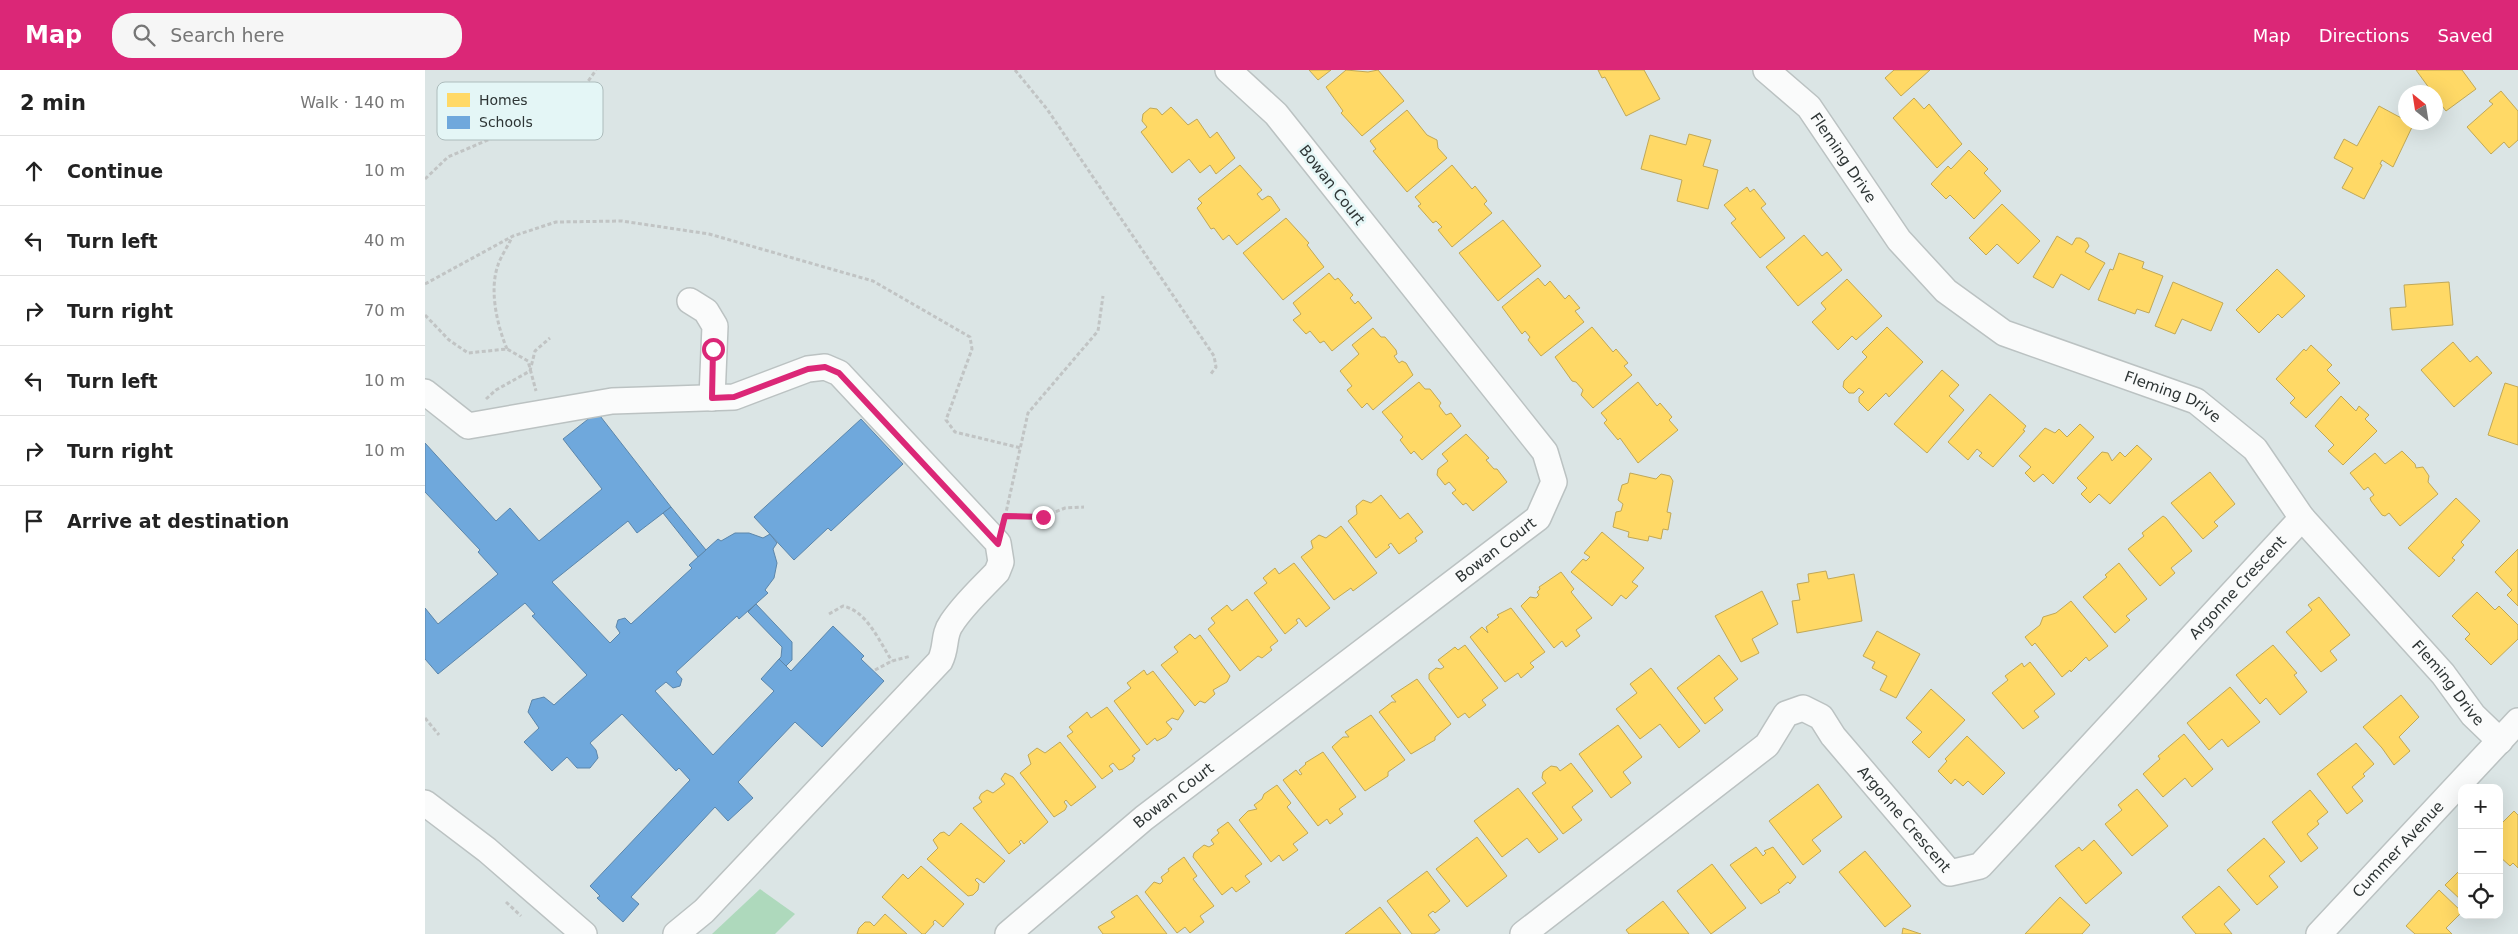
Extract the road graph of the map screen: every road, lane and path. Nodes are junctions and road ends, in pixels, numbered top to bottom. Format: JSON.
{"nodes":[{"id":1,"x":597,"y":70,"type":"edge"},
{"id":2,"x":1015,"y":70,"type":"edge"},
{"id":3,"x":1228,"y":70,"type":"edge"},
{"id":4,"x":1766,"y":70,"type":"edge"},
{"id":5,"x":588,"y":82,"type":"edge"},
{"id":6,"x":489,"y":140,"type":"edge"},
{"id":7,"x":425,"y":179,"type":"edge"},
{"id":8,"x":513,"y":236,"type":"junction"},
{"id":9,"x":425,"y":284,"type":"edge"},
{"id":10,"x":1103,"y":296,"type":"dead end"},
{"id":11,"x":690,"y":301,"type":"dead end"},
{"id":12,"x":425,"y":315,"type":"edge"},
{"id":13,"x":551,"y":338,"type":"dead end"},
{"id":14,"x":507,"y":349,"type":"junction"},
{"id":15,"x":530,"y":371,"type":"junction"},
{"id":16,"x":1209,"y":374,"type":"dead end"},
{"id":17,"x":425,"y":392,"type":"edge"},
{"id":18,"x":712,"y":398,"type":"junction"},
{"id":19,"x":544,"y":415,"type":"junction"},
{"id":20,"x":480,"y":424,"type":"junction"},
{"id":21,"x":1021,"y":448,"type":"junction"},
{"id":22,"x":1084,"y":507,"type":"dead end"},
{"id":23,"x":996,"y":516,"type":"dead end"},
{"id":24,"x":1005,"y":516,"type":"junction"},
{"id":25,"x":2302,"y":518,"type":"junction"},
{"id":26,"x":998,"y":544,"type":"junction"},
{"id":27,"x":829,"y":614,"type":"dead end"},
{"id":28,"x":892,"y":661,"type":"dead end"},
{"id":29,"x":425,"y":718,"type":"edge"},
{"id":30,"x":2518,"y":721,"type":"edge"},
{"id":31,"x":439,"y":735,"type":"dead end"},
{"id":32,"x":2500,"y":741,"type":"junction"},
{"id":33,"x":425,"y":803,"type":"edge"},
{"id":34,"x":506,"y":902,"type":"dead end"},
{"id":35,"x":521,"y":916,"type":"dead end"},
{"id":36,"x":573,"y":931,"type":"edge"},
{"id":37,"x":676,"y":934,"type":"edge"},
{"id":38,"x":1008,"y":934,"type":"edge"},
{"id":39,"x":1523,"y":934,"type":"edge"},
{"id":40,"x":2319,"y":934,"type":"edge"}],
"edges":[{"from":1,"to":5,"type":"path"},
{"from":2,"to":16,"type":"path"},
{"from":3,"to":38,"type":"street","name":"Bowan Court"},
{"from":4,"to":25,"type":"street","name":"Fleming Drive"},
{"from":6,"to":7,"type":"path"},
{"from":8,"to":9,"type":"path"},
{"from":8,"to":14,"type":"path"},
{"from":8,"to":21,"type":"path"},
{"from":10,"to":21,"type":"path"},
{"from":11,"to":18,"type":"street"},
{"from":12,"to":14,"type":"path"},
{"from":13,"to":15,"type":"path"},
{"from":14,"to":15,"type":"path"},
{"from":15,"to":19,"type":"path"},
{"from":15,"to":20,"type":"path"},
{"from":17,"to":20,"type":"street"},
{"from":18,"to":19,"type":"street"},
{"from":18,"to":26,"type":"street"},
{"from":19,"to":20,"type":"street"},
{"from":21,"to":24,"type":"path"},
{"from":22,"to":24,"type":"path"},
{"from":23,"to":24,"type":"path"},
{"from":24,"to":26,"type":"path"},
{"from":25,"to":32,"type":"street","name":"Fleming Drive"},
{"from":25,"to":39,"type":"street","name":"Argonne Crescent"},
{"from":26,"to":37,"type":"street"},
{"from":27,"to":28,"type":"path"},
{"from":29,"to":31,"type":"path"},
{"from":30,"to":32,"type":"street","name":"Cummer Avenue"},
{"from":32,"to":40,"type":"street","name":"Cummer Avenue"},
{"from":33,"to":36,"type":"street"},
{"from":34,"to":35,"type":"path"}]}
